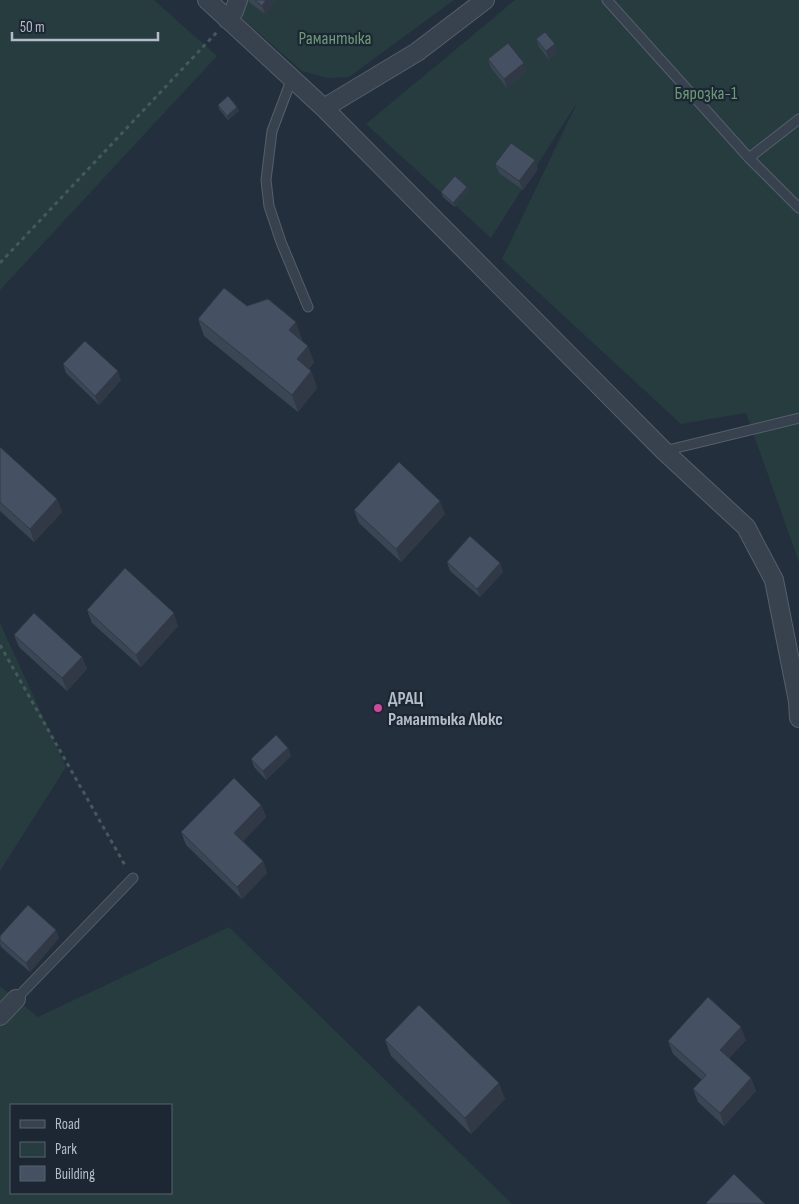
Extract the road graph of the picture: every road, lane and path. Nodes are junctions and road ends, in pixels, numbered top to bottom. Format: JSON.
{"nodes":[{"id":1,"x":206,"y":0,"type":"edge"},
{"id":2,"x":238,"y":0,"type":"edge"},
{"id":3,"x":485,"y":0,"type":"edge"},
{"id":4,"x":607,"y":0,"type":"edge"},
{"id":5,"x":228,"y":20,"type":"junction"},
{"id":6,"x":292,"y":78,"type":"junction"},
{"id":7,"x":324,"y":108,"type":"junction"},
{"id":8,"x":799,"y":119,"type":"edge"},
{"id":9,"x":749,"y":158,"type":"junction"},
{"id":10,"x":799,"y":208,"type":"edge"},
{"id":11,"x":0,"y":263,"type":"edge"},
{"id":12,"x":308,"y":307,"type":"dead end"},
{"id":13,"x":799,"y":418,"type":"edge"},
{"id":14,"x":664,"y":451,"type":"junction"},
{"id":15,"x":0,"y":645,"type":"edge"},
{"id":16,"x":799,"y":718,"type":"edge"},
{"id":17,"x":133,"y":878,"type":"joint"},
{"id":18,"x":16,"y":999,"type":"joint"},
{"id":19,"x":0,"y":1016,"type":"edge"}],
"edges":[{"from":1,"to":5,"type":"street"},
{"from":2,"to":5,"type":"street"},
{"from":3,"to":7,"type":"street"},
{"from":4,"to":9,"type":"lane"},
{"from":5,"to":6,"type":"street"},
{"from":5,"to":11,"type":"path"},
{"from":6,"to":7,"type":"street"},
{"from":6,"to":12,"type":"lane"},
{"from":7,"to":14,"type":"street"},
{"from":8,"to":9,"type":"lane"},
{"from":9,"to":10,"type":"lane"},
{"from":13,"to":14,"type":"lane"},
{"from":14,"to":16,"type":"street"},
{"from":15,"to":17,"type":"path"},
{"from":17,"to":18,"type":"lane"},
{"from":18,"to":19,"type":"street"}]}
